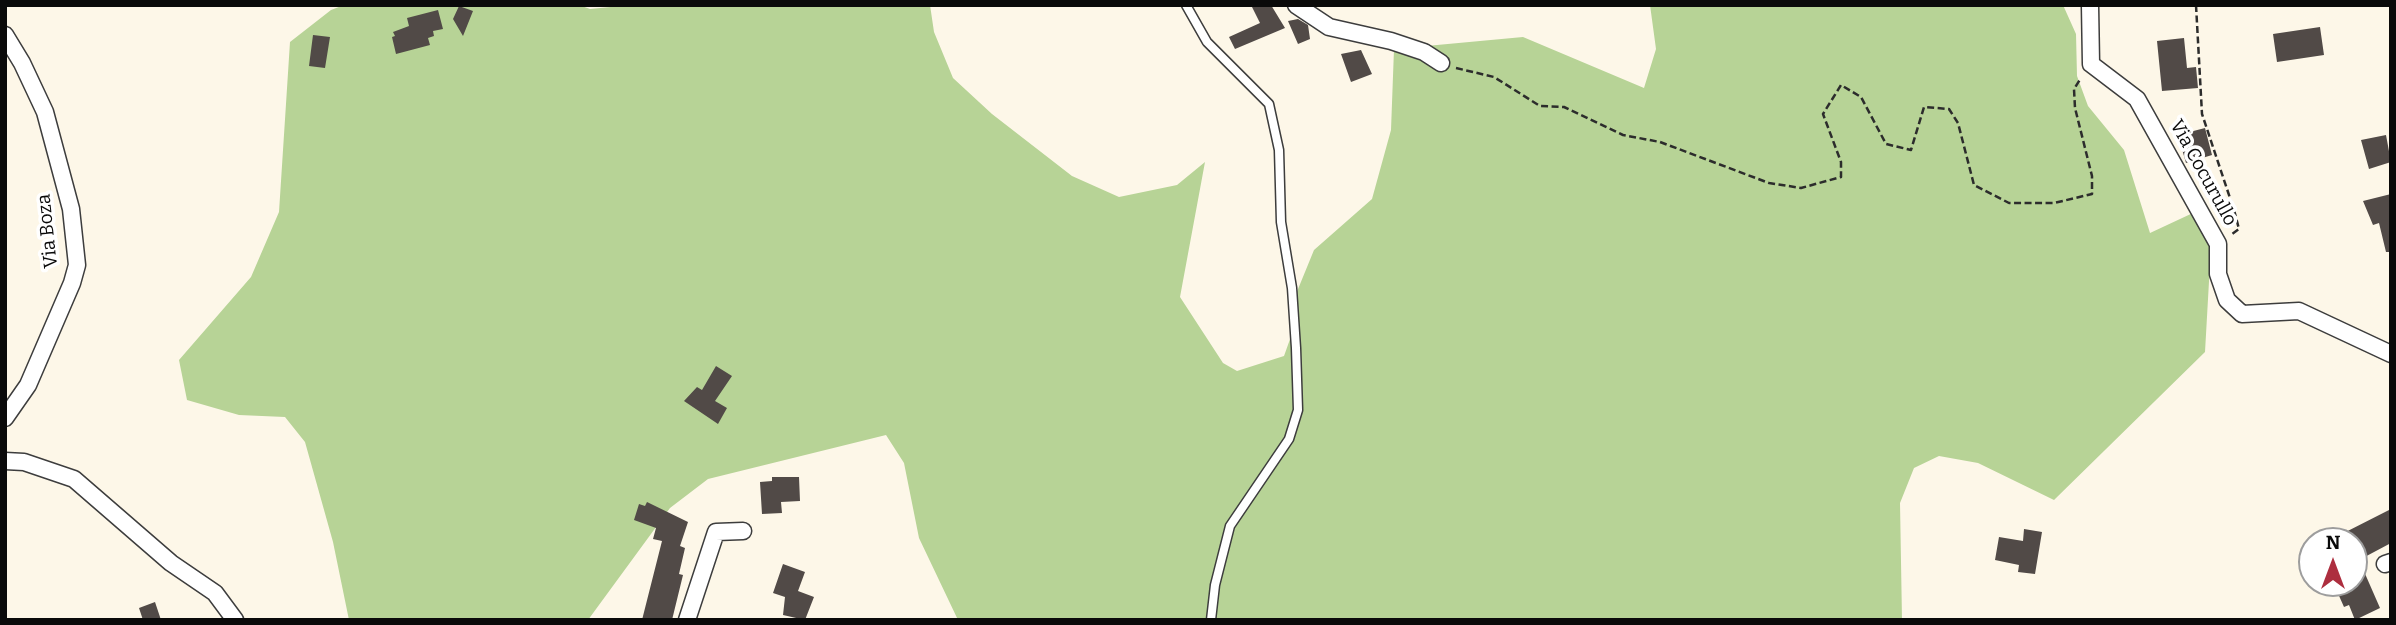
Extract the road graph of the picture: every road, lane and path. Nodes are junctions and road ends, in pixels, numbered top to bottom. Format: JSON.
{"nodes":[{"id":1,"x":1186,"y":5,"type":"edge"},
{"id":2,"x":1296,"y":5,"type":"edge"},
{"id":3,"x":2090,"y":5,"type":"edge"},
{"id":4,"x":2196,"y":5,"type":"edge"},
{"id":5,"x":5,"y":36,"type":"edge"},
{"id":6,"x":1441,"y":62,"type":"joint"},
{"id":7,"x":2091,"y":64,"type":"junction"},
{"id":8,"x":2218,"y":244,"type":"junction"},
{"id":9,"x":2391,"y":354,"type":"edge"},
{"id":10,"x":5,"y":418,"type":"edge"},
{"id":11,"x":5,"y":461,"type":"edge"},
{"id":12,"x":743,"y":531,"type":"dead end"},
{"id":13,"x":235,"y":620,"type":"edge"},
{"id":14,"x":687,"y":620,"type":"edge"},
{"id":15,"x":1211,"y":620,"type":"edge"}],
"edges":[{"from":1,"to":15,"type":"lane"},
{"from":2,"to":6,"type":"street"},
{"from":3,"to":7,"type":"street"},
{"from":4,"to":8,"type":"path"},
{"from":5,"to":10,"type":"street","name":"Via Boza"},
{"from":6,"to":7,"type":"path"},
{"from":7,"to":8,"type":"street","name":"Via Cocurullo"},
{"from":8,"to":9,"type":"street","name":"Via Cocurullo"},
{"from":11,"to":13,"type":"street"},
{"from":12,"to":14,"type":"street"}]}
